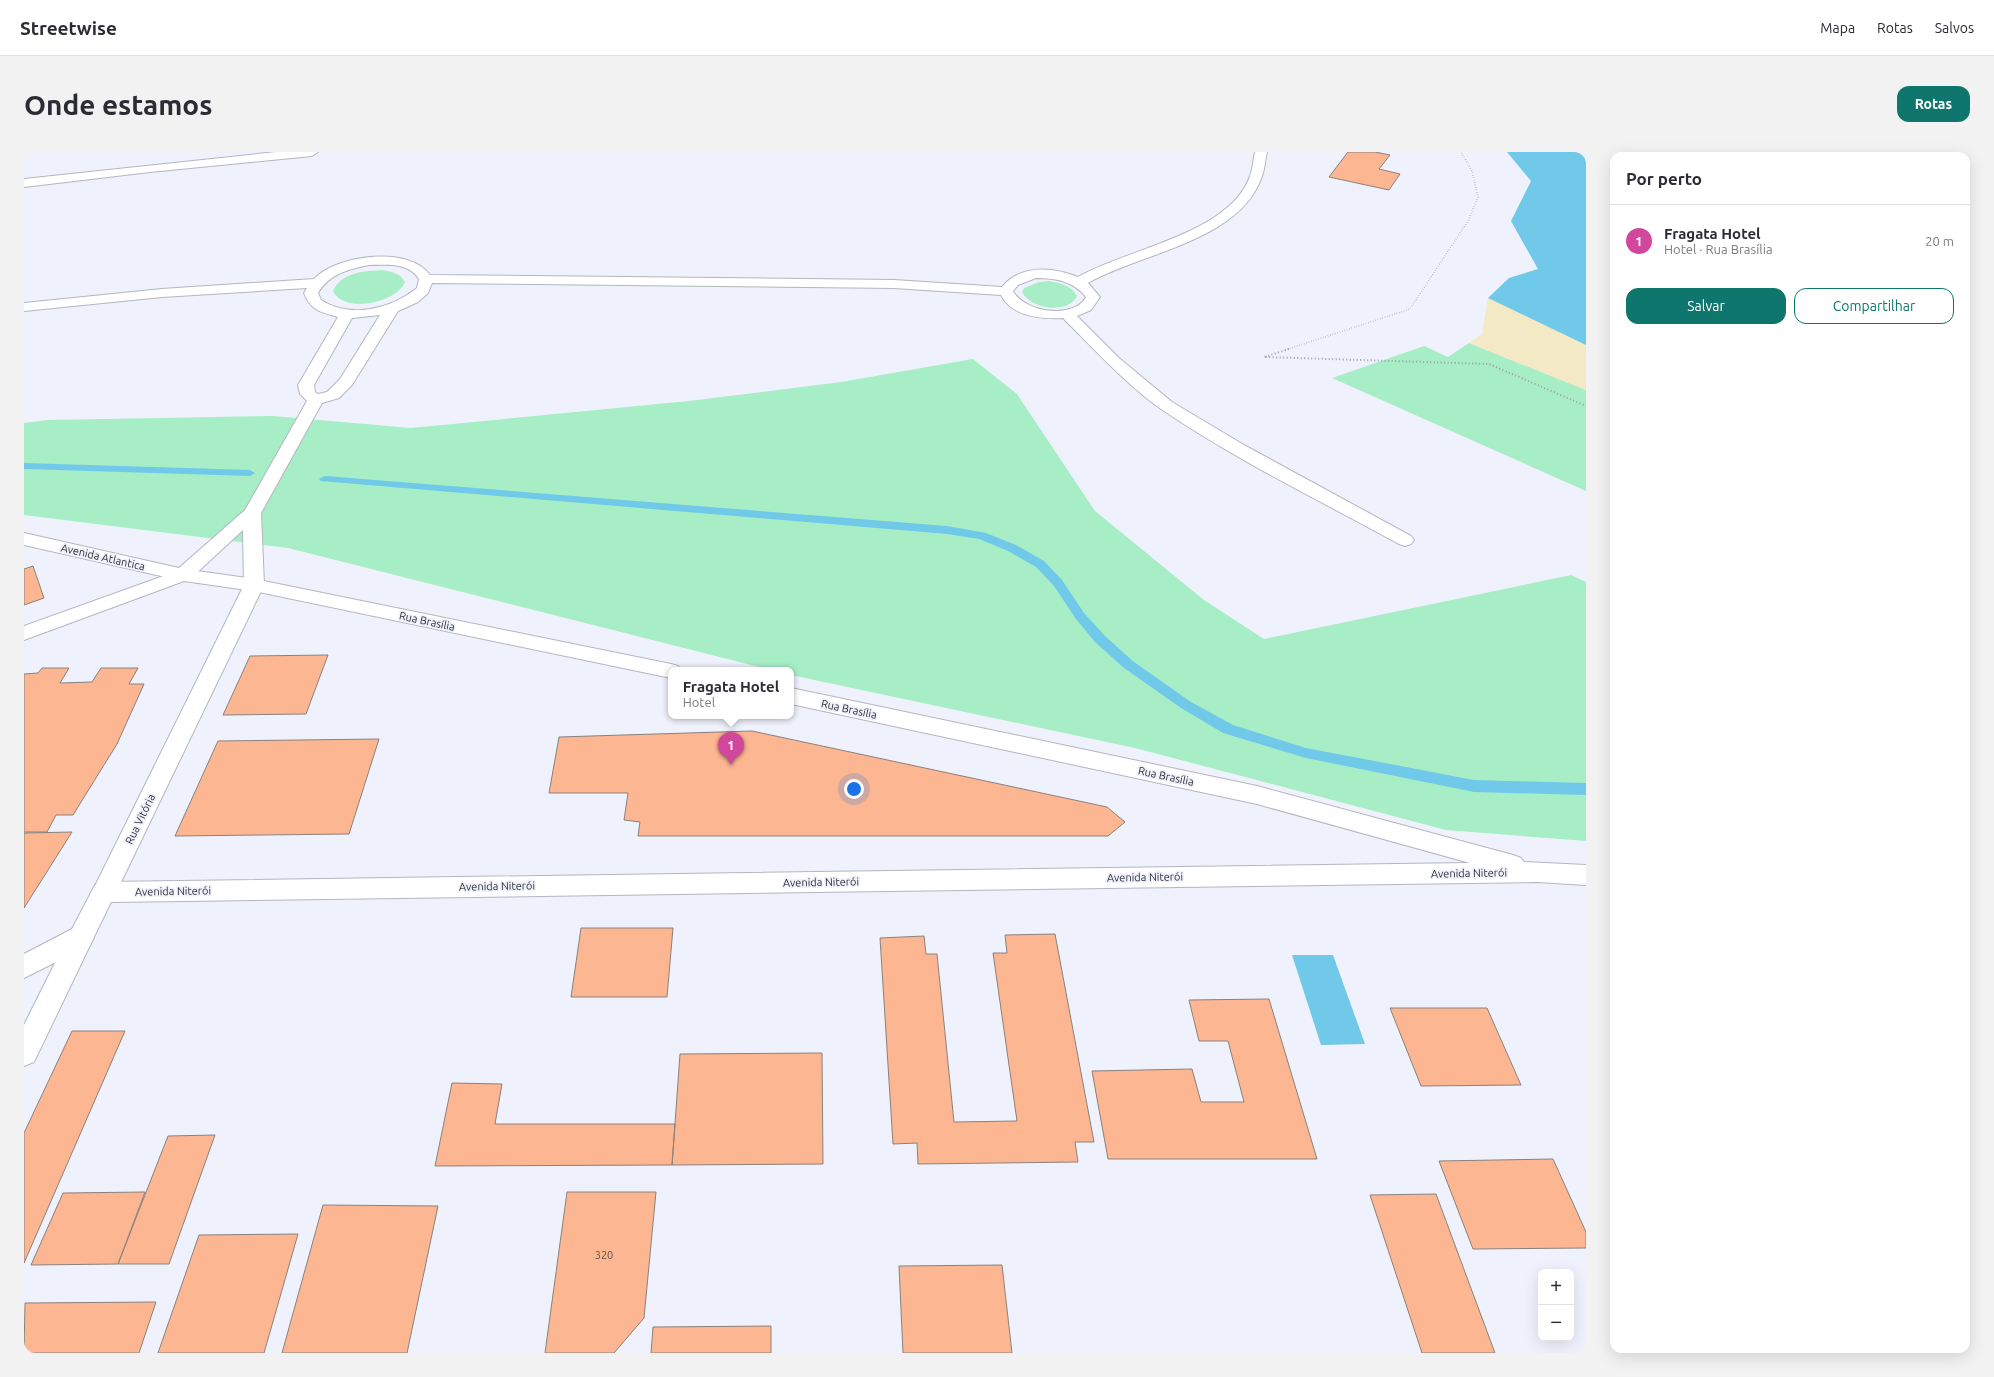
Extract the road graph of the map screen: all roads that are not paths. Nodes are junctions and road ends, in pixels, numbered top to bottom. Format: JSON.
{"nodes":[{"id":1,"x":312,"y":152,"type":"edge"},
{"id":2,"x":1262,"y":152,"type":"edge"},
{"id":3,"x":24,"y":183,"type":"edge"},
{"id":4,"x":426,"y":280,"type":"junction"},
{"id":5,"x":1079,"y":282,"type":"junction"},
{"id":6,"x":316,"y":283,"type":"junction"},
{"id":7,"x":1006,"y":291,"type":"junction"},
{"id":8,"x":24,"y":307,"type":"edge"},
{"id":9,"x":392,"y":308,"type":"junction"},
{"id":10,"x":347,"y":314,"type":"junction"},
{"id":11,"x":1067,"y":314,"type":"junction"},
{"id":12,"x":316,"y":400,"type":"junction"},
{"id":13,"x":252,"y":513,"type":"junction"},
{"id":14,"x":24,"y":538,"type":"edge"},
{"id":15,"x":1405,"y":540,"type":"dead end"},
{"id":16,"x":183,"y":576,"type":"junction"},
{"id":17,"x":254,"y":585,"type":"junction"},
{"id":18,"x":24,"y":634,"type":"edge"},
{"id":19,"x":668,"y":670,"type":"edge"},
{"id":20,"x":794,"y":697,"type":"edge"},
{"id":21,"x":1537,"y":872,"type":"junction"},
{"id":22,"x":1586,"y":876,"type":"edge"},
{"id":23,"x":104,"y":892,"type":"junction"},
{"id":24,"x":81,"y":937,"type":"junction"},
{"id":25,"x":24,"y":966,"type":"edge"},
{"id":26,"x":24,"y":1053,"type":"edge"}],
"edges":[{"from":1,"to":3,"type":"street"},
{"from":2,"to":5,"type":"street"},
{"from":4,"to":6,"type":"street"},
{"from":4,"to":7,"type":"street"},
{"from":4,"to":9,"type":"street"},
{"from":5,"to":7,"type":"street"},
{"from":5,"to":11,"type":"street"},
{"from":6,"to":8,"type":"street"},
{"from":6,"to":10,"type":"street"},
{"from":7,"to":11,"type":"street"},
{"from":9,"to":10,"type":"street"},
{"from":9,"to":12,"type":"street"},
{"from":10,"to":12,"type":"street"},
{"from":11,"to":15,"type":"street"},
{"from":12,"to":13,"type":"street"},
{"from":13,"to":16,"type":"street"},
{"from":13,"to":17,"type":"street"},
{"from":14,"to":16,"type":"street","name":"Avenida Atlantica"},
{"from":16,"to":17,"type":"street","name":"Rua Brasília"},
{"from":16,"to":18,"type":"street"},
{"from":17,"to":19,"type":"street","name":"Rua Brasília"},
{"from":17,"to":23,"type":"street","name":"Rua Vitória"},
{"from":20,"to":21,"type":"street","name":"Rua Brasília"},
{"from":21,"to":22,"type":"street"},
{"from":21,"to":23,"type":"street","name":"Avenida Niterói"},
{"from":23,"to":24,"type":"street","name":"Rua Vitória"},
{"from":24,"to":25,"type":"street"},
{"from":24,"to":26,"type":"street","name":"Rua Vitória"}]}
